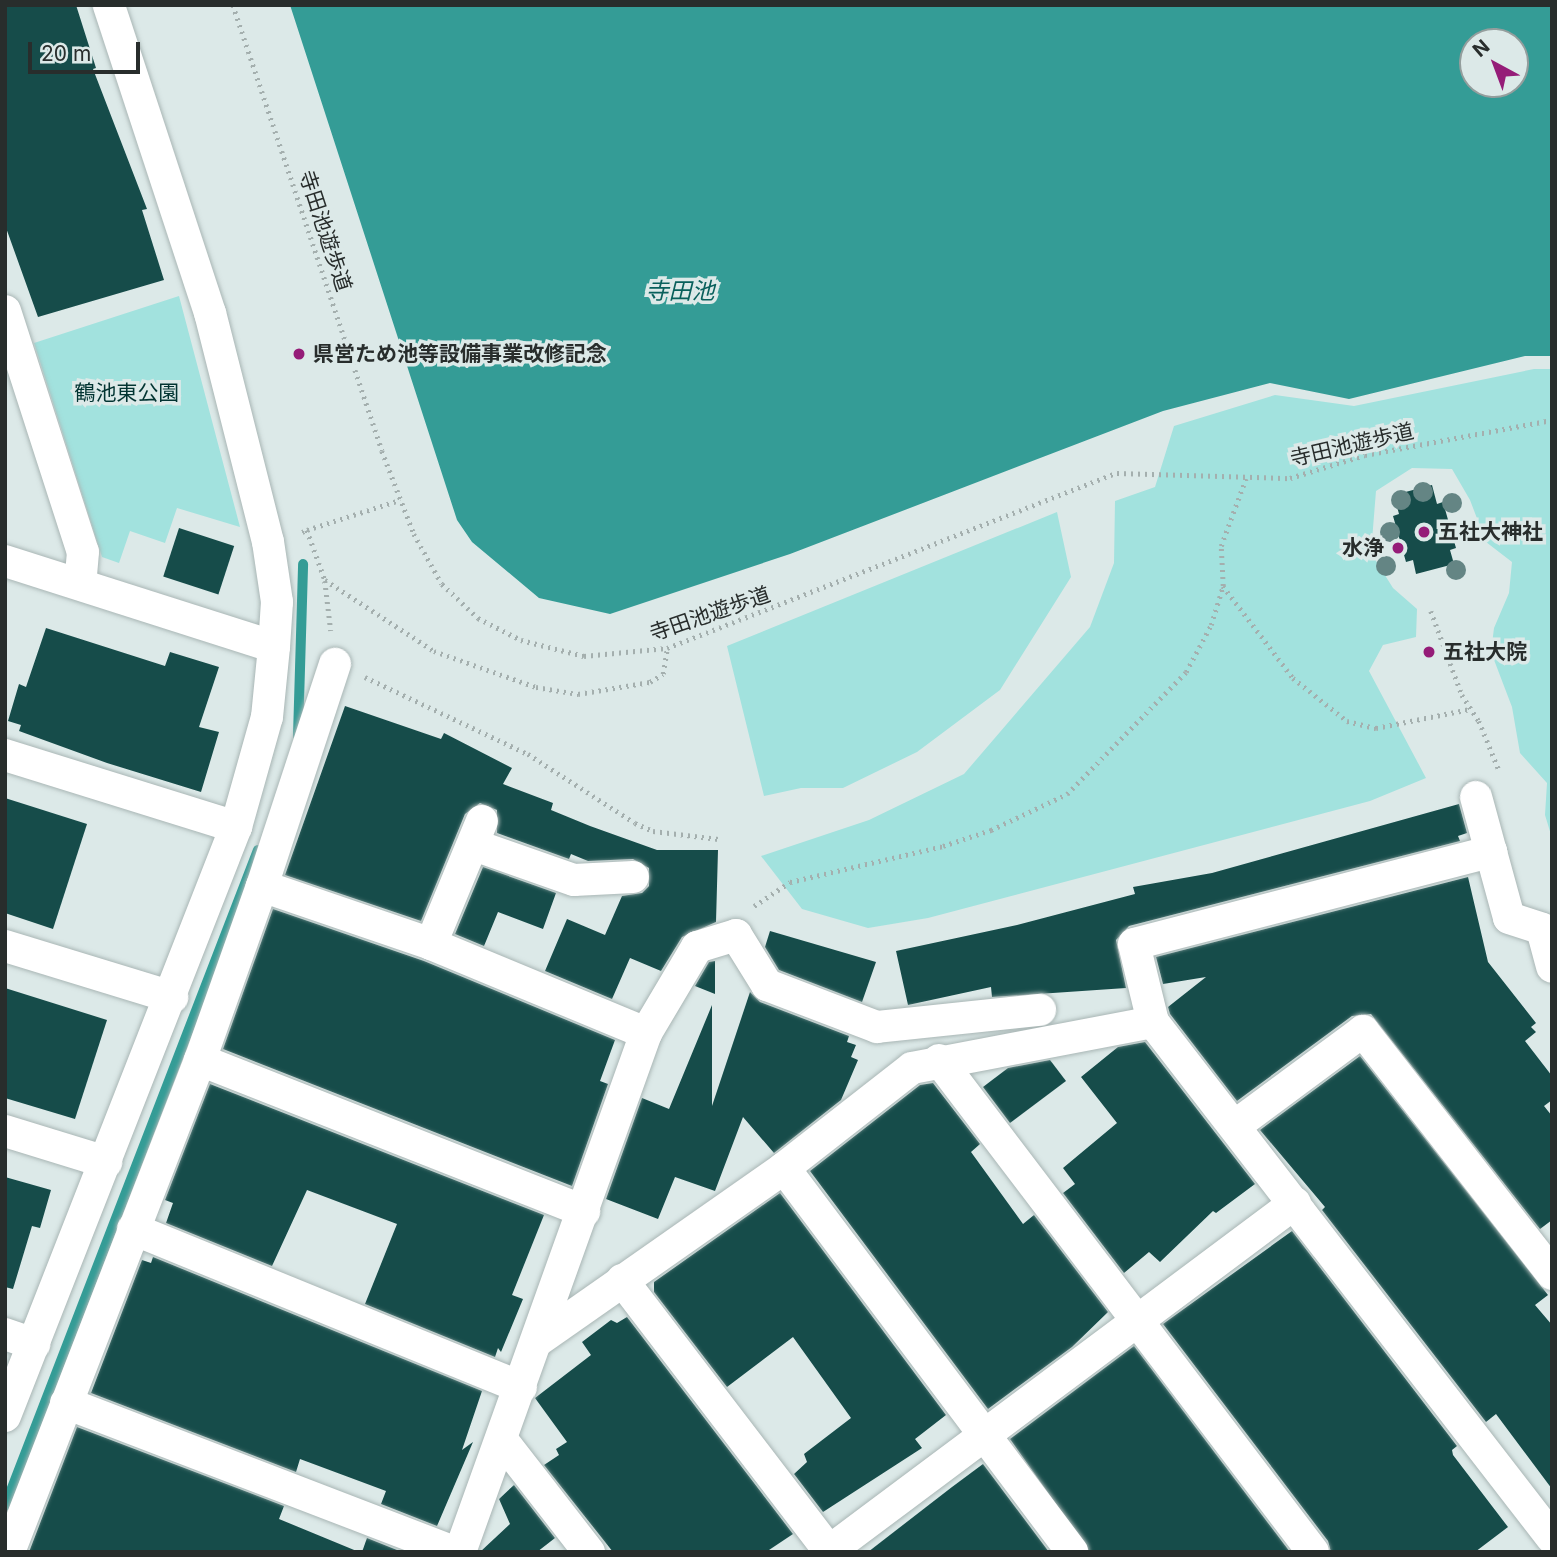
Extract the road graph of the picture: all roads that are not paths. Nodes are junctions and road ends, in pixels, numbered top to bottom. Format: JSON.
{"nodes":[{"id":1,"x":110,"y":5,"type":"edge"},
{"id":2,"x":5,"y":312,"type":"edge"},
{"id":3,"x":5,"y":561,"type":"edge"},
{"id":4,"x":80,"y":584,"type":"junction"},
{"id":5,"x":274,"y":648,"type":"junction"},
{"id":6,"x":332,"y":673,"type":"road end"},
{"id":7,"x":5,"y":755,"type":"edge"},
{"id":8,"x":1476,"y":797,"type":"dead end"},
{"id":9,"x":236,"y":827,"type":"junction"},
{"id":10,"x":1491,"y":852,"type":"junction"},
{"id":11,"x":633,"y":877,"type":"dead end"},
{"id":12,"x":262,"y":886,"type":"junction"},
{"id":13,"x":431,"y":944,"type":"junction"},
{"id":14,"x":5,"y":946,"type":"edge"},
{"id":15,"x":1552,"y":967,"type":"edge"},
{"id":16,"x":172,"y":997,"type":"junction"},
{"id":17,"x":1040,"y":1010,"type":"dead end"},
{"id":18,"x":1153,"y":1023,"type":"junction"},
{"id":19,"x":646,"y":1033,"type":"junction"},
{"id":20,"x":200,"y":1060,"type":"junction"},
{"id":21,"x":939,"y":1060,"type":"junction"},
{"id":22,"x":1236,"y":1125,"type":"junction"},
{"id":23,"x":5,"y":1131,"type":"edge"},
{"id":24,"x":106,"y":1162,"type":"junction"},
{"id":25,"x":784,"y":1168,"type":"junction"},
{"id":26,"x":1295,"y":1203,"type":"junction"},
{"id":27,"x":584,"y":1211,"type":"junction"},
{"id":28,"x":134,"y":1229,"type":"junction"},
{"id":29,"x":1552,"y":1274,"type":"edge"},
{"id":30,"x":622,"y":1280,"type":"junction"},
{"id":31,"x":1138,"y":1321,"type":"junction"},
{"id":32,"x":20,"y":1339,"type":"edge"},
{"id":33,"x":540,"y":1339,"type":"junction"},
{"id":34,"x":521,"y":1387,"type":"junction"},
{"id":35,"x":66,"y":1404,"type":"junction"},
{"id":36,"x":5,"y":1416,"type":"edge"},
{"id":37,"x":984,"y":1436,"type":"junction"},
{"id":38,"x":502,"y":1440,"type":"junction"},
{"id":39,"x":1552,"y":1538,"type":"edge"},
{"id":40,"x":9,"y":1552,"type":"edge"},
{"id":41,"x":454,"y":1552,"type":"edge"},
{"id":42,"x":460,"y":1552,"type":"edge"},
{"id":43,"x":589,"y":1552,"type":"edge"},
{"id":44,"x":829,"y":1552,"type":"edge"},
{"id":45,"x":1072,"y":1552,"type":"edge"},
{"id":46,"x":1313,"y":1552,"type":"edge"}],
"edges":[{"from":1,"to":5,"type":"street"},
{"from":2,"to":4,"type":"street"},
{"from":3,"to":4,"type":"street"},
{"from":4,"to":5,"type":"street"},
{"from":5,"to":9,"type":"street"},
{"from":6,"to":12,"type":"street"},
{"from":7,"to":9,"type":"street"},
{"from":8,"to":10,"type":"street"},
{"from":9,"to":16,"type":"street"},
{"from":10,"to":15,"type":"street"},
{"from":10,"to":18,"type":"street"},
{"from":11,"to":13,"type":"street"},
{"from":12,"to":13,"type":"street"},
{"from":12,"to":20,"type":"street"},
{"from":13,"to":19,"type":"street"},
{"from":14,"to":16,"type":"street"},
{"from":16,"to":24,"type":"street"},
{"from":17,"to":19,"type":"street"},
{"from":18,"to":21,"type":"street"},
{"from":18,"to":22,"type":"street"},
{"from":19,"to":27,"type":"street"},
{"from":20,"to":27,"type":"street"},
{"from":20,"to":28,"type":"street"},
{"from":21,"to":25,"type":"street"},
{"from":21,"to":31,"type":"street"},
{"from":22,"to":26,"type":"street"},
{"from":22,"to":29,"type":"street"},
{"from":23,"to":24,"type":"street"},
{"from":24,"to":32,"type":"street"},
{"from":25,"to":30,"type":"street"},
{"from":25,"to":37,"type":"street"},
{"from":26,"to":31,"type":"street"},
{"from":26,"to":39,"type":"street"},
{"from":27,"to":33,"type":"street"},
{"from":28,"to":34,"type":"street"},
{"from":28,"to":35,"type":"street"},
{"from":30,"to":33,"type":"street"},
{"from":30,"to":44,"type":"street"},
{"from":31,"to":37,"type":"street"},
{"from":31,"to":46,"type":"street"},
{"from":32,"to":36,"type":"street"},
{"from":33,"to":34,"type":"street"},
{"from":34,"to":38,"type":"street"},
{"from":35,"to":40,"type":"street"},
{"from":35,"to":41,"type":"street"},
{"from":37,"to":44,"type":"street"},
{"from":37,"to":45,"type":"street"},
{"from":38,"to":42,"type":"street"},
{"from":38,"to":43,"type":"street"}]}
